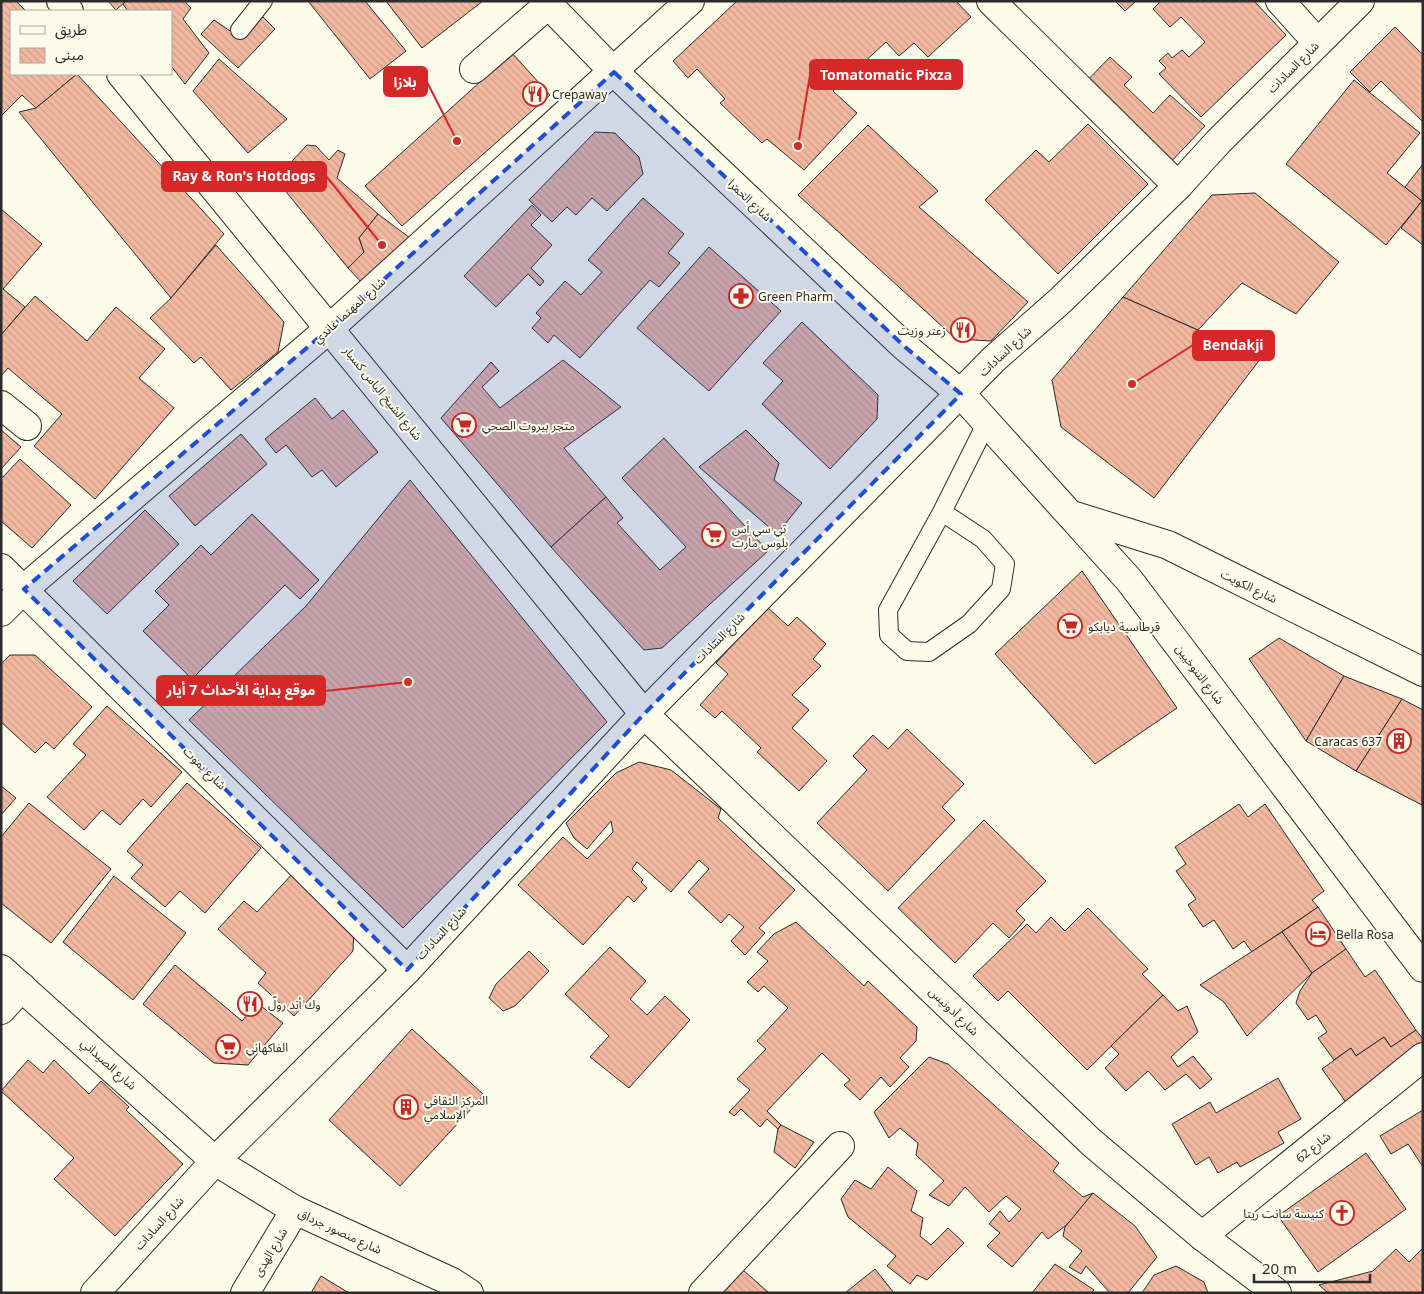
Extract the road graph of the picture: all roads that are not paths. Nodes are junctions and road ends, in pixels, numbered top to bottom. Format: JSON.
{"nodes":[{"id":1,"x":263,"y":1,"type":"edge"},
{"id":2,"x":690,"y":1,"type":"edge"},
{"id":3,"x":991,"y":1,"type":"edge"},
{"id":4,"x":1280,"y":1,"type":"edge"},
{"id":5,"x":1360,"y":1,"type":"edge"},
{"id":6,"x":546,"y":3,"type":"edge"},
{"id":7,"x":240,"y":30,"type":"dead end"},
{"id":8,"x":1317,"y":42,"type":"junction"},
{"id":9,"x":474,"y":69,"type":"dead end"},
{"id":10,"x":614,"y":72,"type":"junction"},
{"id":11,"x":122,"y":75,"type":"edge"},
{"id":12,"x":1178,"y":186,"type":"junction"},
{"id":13,"x":330,"y":328,"type":"junction"},
{"id":14,"x":960,"y":394,"type":"junction"},
{"id":15,"x":1,"y":405,"type":"edge"},
{"id":16,"x":987,"y":422,"type":"junction"},
{"id":17,"x":27,"y":426,"type":"dead end"},
{"id":18,"x":942,"y":512,"type":"junction"},
{"id":19,"x":1070,"y":514,"type":"junction"},
{"id":20,"x":1,"y":568,"type":"edge"},
{"id":21,"x":24,"y":589,"type":"junction"},
{"id":22,"x":1,"y":612,"type":"edge"},
{"id":23,"x":1423,"y":672,"type":"edge"},
{"id":24,"x":644,"y":714,"type":"junction"},
{"id":25,"x":1423,"y":968,"type":"edge"},
{"id":26,"x":1,"y":969,"type":"edge"},
{"id":27,"x":408,"y":970,"type":"junction"},
{"id":28,"x":22,"y":987,"type":"junction"},
{"id":29,"x":1,"y":1010,"type":"edge"},
{"id":30,"x":1423,"y":1057,"type":"edge"},
{"id":31,"x":840,"y":1146,"type":"dead end"},
{"id":32,"x":216,"y":1160,"type":"junction"},
{"id":33,"x":295,"y":1210,"type":"junction"},
{"id":34,"x":1202,"y":1236,"type":"junction"},
{"id":35,"x":455,"y":1289,"type":"edge"},
{"id":36,"x":95,"y":1293,"type":"edge"},
{"id":37,"x":245,"y":1293,"type":"edge"},
{"id":38,"x":703,"y":1293,"type":"edge"},
{"id":39,"x":1277,"y":1293,"type":"edge"}],
"edges":[{"from":1,"to":7,"type":"lane"},
{"from":2,"to":10,"type":"street","name":"شارع المهتما غاندي"},
{"from":3,"to":12,"type":"street"},
{"from":4,"to":8,"type":"street"},
{"from":5,"to":8,"type":"street","name":"شارع السادات"},
{"from":6,"to":9,"type":"street"},
{"from":6,"to":10,"type":"street","name":"شارع الحمرا"},
{"from":8,"to":12,"type":"street","name":"شارع السادات"},
{"from":10,"to":13,"type":"street","name":"شارع المهتما غاندي"},
{"from":10,"to":14,"type":"street","name":"شارع الحمرا"},
{"from":11,"to":13,"type":"street","name":"شارع الشيخ الياس كسبار"},
{"from":12,"to":14,"type":"street","name":"شارع السادات"},
{"from":13,"to":21,"type":"street","name":"شارع المهتما غاندي"},
{"from":13,"to":24,"type":"street","name":"شارع الشيخ الياس كسبار"},
{"from":14,"to":16,"type":"street","name":"شارع التنوخيين"},
{"from":14,"to":24,"type":"street","name":"شارع السادات"},
{"from":15,"to":17,"type":"street"},
{"from":16,"to":18,"type":"lane"},
{"from":16,"to":19,"type":"street","name":"شارع التنوخيين"},
{"from":18,"to":18,"type":"lane"},
{"from":19,"to":23,"type":"street","name":"شارع الكويت"},
{"from":19,"to":25,"type":"street","name":"شارع التنوخيين"},
{"from":20,"to":21,"type":"street","name":"شارع يموت"},
{"from":21,"to":22,"type":"street","name":"شارع المهتما غاندي"},
{"from":21,"to":27,"type":"street","name":"شارع يموت"},
{"from":24,"to":27,"type":"street","name":"شارع السادات"},
{"from":24,"to":34,"type":"street","name":"شارع أدونيس"},
{"from":26,"to":28,"type":"street","name":"شارع الصيداني"},
{"from":27,"to":32,"type":"street","name":"شارع السادات"},
{"from":28,"to":29,"type":"street"},
{"from":28,"to":32,"type":"street","name":"شارع الصيداني"},
{"from":30,"to":34,"type":"street","name":"شارع 62"},
{"from":31,"to":38,"type":"street"},
{"from":32,"to":33,"type":"street","name":"شارع منصور جرداق"},
{"from":32,"to":36,"type":"street","name":"شارع السادات"},
{"from":33,"to":35,"type":"street","name":"شارع منصور جرداق"},
{"from":33,"to":37,"type":"street","name":"شارع الهدى"},
{"from":34,"to":39,"type":"street","name":"شارع أدونيس"}]}
